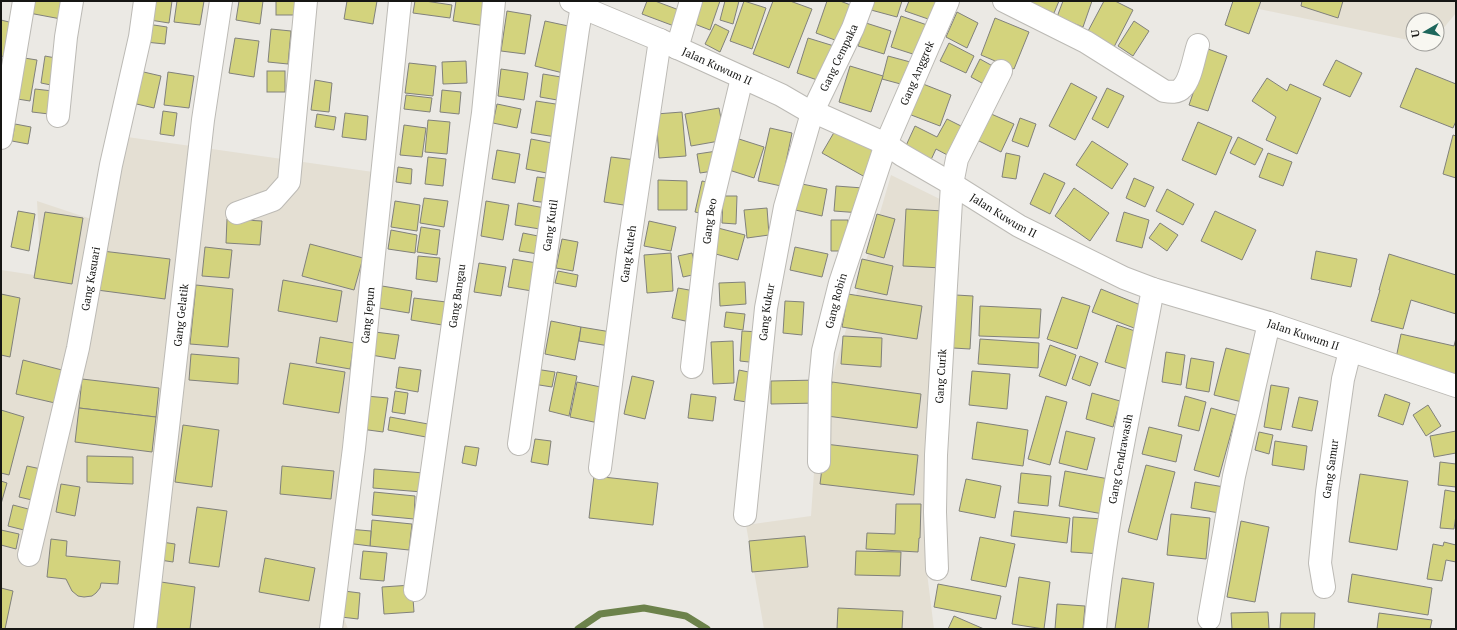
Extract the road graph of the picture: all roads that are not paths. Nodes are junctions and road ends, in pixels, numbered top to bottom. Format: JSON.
{"nodes":[{"id":1,"x":24,"y":1,"type":"edge"},
{"id":2,"x":72,"y":1,"type":"edge"},
{"id":3,"x":145,"y":1,"type":"edge"},
{"id":4,"x":221,"y":1,"type":"edge"},
{"id":5,"x":306,"y":1,"type":"edge"},
{"id":6,"x":400,"y":1,"type":"edge"},
{"id":7,"x":494,"y":1,"type":"edge"},
{"id":8,"x":691,"y":1,"type":"edge"},
{"id":9,"x":863,"y":1,"type":"edge"},
{"id":10,"x":948,"y":1,"type":"edge"},
{"id":11,"x":1004,"y":1,"type":"edge"},
{"id":12,"x":585,"y":5,"type":"edge"},
{"id":13,"x":668,"y":44,"type":"junction"},
{"id":14,"x":1198,"y":45,"type":"dead end"},
{"id":15,"x":1001,"y":72,"type":"dead end"},
{"id":16,"x":742,"y":78,"type":"junction"},
{"id":17,"x":812,"y":113,"type":"junction"},
{"id":18,"x":58,"y":116,"type":"dead end"},
{"id":19,"x":1,"y":138,"type":"edge"},
{"id":20,"x":886,"y":144,"type":"junction"},
{"id":21,"x":952,"y":184,"type":"junction"},
{"id":22,"x":237,"y":212,"type":"dead end"},
{"id":23,"x":1153,"y":289,"type":"junction"},
{"id":24,"x":1270,"y":323,"type":"junction"},
{"id":25,"x":1350,"y":351,"type":"junction"},
{"id":26,"x":692,"y":367,"type":"dead end"},
{"id":27,"x":1456,"y":386,"type":"edge"},
{"id":28,"x":519,"y":444,"type":"dead end"},
{"id":29,"x":819,"y":462,"type":"dead end"},
{"id":30,"x":600,"y":468,"type":"dead end"},
{"id":31,"x":744,"y":515,"type":"dead end"},
{"id":32,"x":29,"y":555,"type":"dead end"},
{"id":33,"x":937,"y":569,"type":"dead end"},
{"id":34,"x":1324,"y":587,"type":"dead end"},
{"id":35,"x":415,"y":590,"type":"dead end"},
{"id":36,"x":1209,"y":619,"type":"dead end"},
{"id":37,"x":145,"y":629,"type":"edge"},
{"id":38,"x":331,"y":629,"type":"edge"},
{"id":39,"x":1095,"y":629,"type":"edge"}],
"edges":[{"from":1,"to":19,"type":"street"},
{"from":2,"to":18,"type":"street"},
{"from":3,"to":32,"type":"street","name":"Gang Kasuari"},
{"from":4,"to":37,"type":"street","name":"Gang Gelatik"},
{"from":5,"to":22,"type":"street"},
{"from":6,"to":38,"type":"street","name":"Gang Jepun"},
{"from":7,"to":35,"type":"street","name":"Gang Bangau"},
{"from":8,"to":13,"type":"street","name":"Gang Kuteh"},
{"from":9,"to":17,"type":"street","name":"Gang Cempaka"},
{"from":10,"to":20,"type":"street","name":"Gang Anggrek"},
{"from":11,"to":14,"type":"street"},
{"from":12,"to":13,"type":"street","name":"Jalan Kuwum II"},
{"from":12,"to":28,"type":"street","name":"Gang Kutil"},
{"from":13,"to":16,"type":"street","name":"Jalan Kuwum II"},
{"from":13,"to":30,"type":"street","name":"Gang Kuteh"},
{"from":15,"to":21,"type":"street","name":"Gang Curik"},
{"from":16,"to":17,"type":"street","name":"Jalan Kuwum II"},
{"from":16,"to":26,"type":"street","name":"Gang Beo"},
{"from":17,"to":20,"type":"street","name":"Jalan Kuwum II"},
{"from":17,"to":31,"type":"street","name":"Gang Kukur"},
{"from":20,"to":21,"type":"street","name":"Jalan Kuwum II"},
{"from":20,"to":29,"type":"street","name":"Gang Robin"},
{"from":21,"to":23,"type":"street","name":"Jalan Kuwum II"},
{"from":21,"to":33,"type":"street","name":"Gang Curik"},
{"from":23,"to":24,"type":"street","name":"Jalan Kuwum II"},
{"from":23,"to":39,"type":"street","name":"Gang Cendrawasih"},
{"from":24,"to":25,"type":"street","name":"Jalan Kuwum II"},
{"from":24,"to":36,"type":"street"},
{"from":25,"to":27,"type":"street","name":"Jalan Kuwum II"},
{"from":25,"to":34,"type":"street","name":"Gang Samur"}]}
